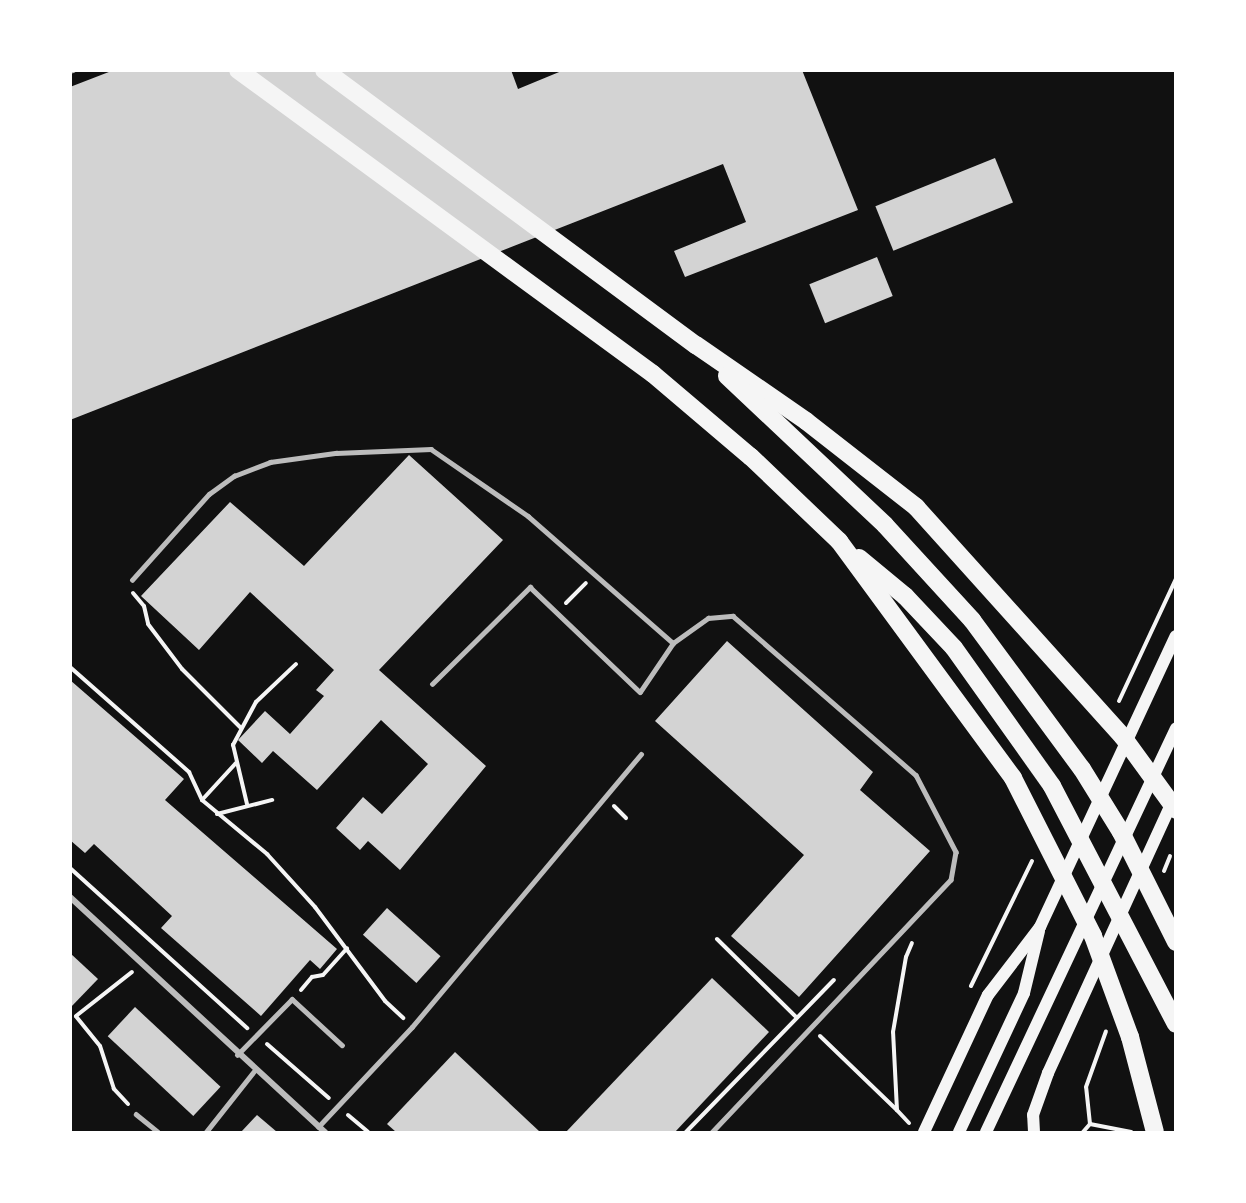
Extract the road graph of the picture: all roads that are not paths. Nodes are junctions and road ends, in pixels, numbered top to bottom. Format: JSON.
{"nodes":[{"id":1,"x":238,"y":70,"type":"edge"},
{"id":2,"x":324,"y":70,"type":"edge"},
{"id":3,"x":696,"y":345,"type":"junction"},
{"id":4,"x":839,"y":542,"type":"junction"},
{"id":5,"x":132,"y":580,"type":"road end"},
{"id":6,"x":1176,"y":636,"type":"edge"},
{"id":7,"x":673,"y":643,"type":"junction"},
{"id":8,"x":432,"y":684,"type":"dead end"},
{"id":9,"x":1176,"y":728,"type":"edge"},
{"id":10,"x":641,"y":754,"type":"dead end"},
{"id":11,"x":1176,"y":794,"type":"edge"},
{"id":12,"x":1176,"y":810,"type":"edge"},
{"id":13,"x":70,"y":897,"type":"edge"},
{"id":14,"x":1040,"y":927,"type":"junction"},
{"id":15,"x":1176,"y":942,"type":"edge"},
{"id":16,"x":1176,"y":1024,"type":"edge"},
{"id":17,"x":342,"y":1045,"type":"dead end"},
{"id":18,"x":237,"y":1054,"type":"junction"},
{"id":19,"x":255,"y":1070,"type":"junction"},
{"id":20,"x":136,"y":1114,"type":"road end"},
{"id":21,"x":318,"y":1127,"type":"junction"},
{"id":22,"x":158,"y":1132,"type":"edge"},
{"id":23,"x":206,"y":1132,"type":"edge"},
{"id":24,"x":325,"y":1132,"type":"edge"},
{"id":25,"x":713,"y":1132,"type":"edge"},
{"id":26,"x":924,"y":1132,"type":"edge"},
{"id":27,"x":959,"y":1132,"type":"edge"},
{"id":28,"x":986,"y":1132,"type":"edge"},
{"id":29,"x":1034,"y":1132,"type":"edge"},
{"id":30,"x":1155,"y":1132,"type":"edge"}],
"edges":[{"from":1,"to":4,"type":"highway"},
{"from":2,"to":3,"type":"highway"},
{"from":3,"to":12,"type":"highway"},
{"from":3,"to":15,"type":"highway"},
{"from":4,"to":16,"type":"highway"},
{"from":4,"to":30,"type":"highway"},
{"from":5,"to":7,"type":"lane"},
{"from":6,"to":14,"type":"main road"},
{"from":7,"to":8,"type":"lane"},
{"from":7,"to":25,"type":"lane"},
{"from":9,"to":28,"type":"main road"},
{"from":10,"to":21,"type":"lane"},
{"from":11,"to":29,"type":"main road"},
{"from":13,"to":18,"type":"street"},
{"from":14,"to":26,"type":"main road"},
{"from":14,"to":27,"type":"main road"},
{"from":17,"to":18,"type":"lane"},
{"from":18,"to":19,"type":"street"},
{"from":19,"to":21,"type":"street"},
{"from":19,"to":23,"type":"lane"},
{"from":20,"to":22,"type":"lane"},
{"from":21,"to":24,"type":"street"}]}
